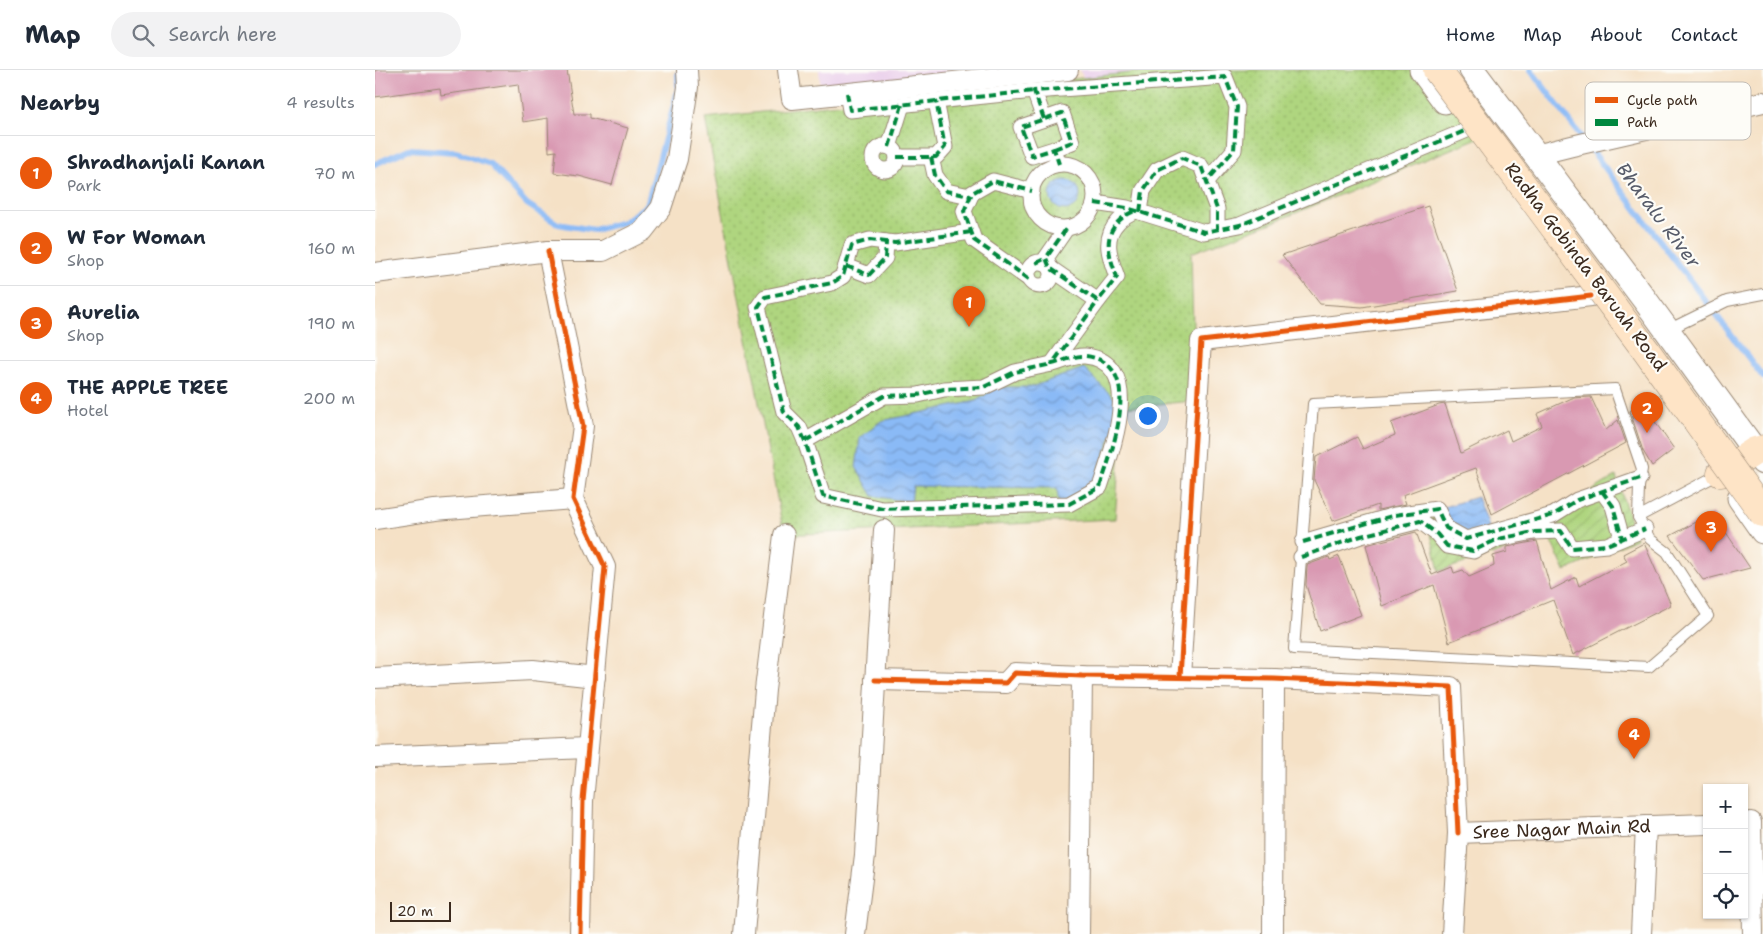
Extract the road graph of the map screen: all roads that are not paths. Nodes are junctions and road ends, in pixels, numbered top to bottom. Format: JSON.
{"nodes":[{"id":1,"x":687,"y":70,"type":"edge"},
{"id":2,"x":789,"y":70,"type":"edge"},
{"id":3,"x":1068,"y":70,"type":"edge"},
{"id":4,"x":1421,"y":70,"type":"edge"},
{"id":5,"x":1437,"y":70,"type":"edge"},
{"id":6,"x":1457,"y":70,"type":"edge"},
{"id":7,"x":1472,"y":70,"type":"edge"},
{"id":8,"x":1034,"y":91,"type":"junction"},
{"id":9,"x":847,"y":93,"type":"junction"},
{"id":10,"x":936,"y":101,"type":"junction"},
{"id":11,"x":901,"y":105,"type":"junction"},
{"id":12,"x":1044,"y":119,"type":"junction"},
{"id":13,"x":1467,"y":130,"type":"junction"},
{"id":14,"x":1596,"y":140,"type":"edge"},
{"id":15,"x":1054,"y":149,"type":"junction"},
{"id":16,"x":1536,"y":155,"type":"junction"},
{"id":17,"x":931,"y":157,"type":"junction"},
{"id":18,"x":1059,"y":164,"type":"junction"},
{"id":19,"x":1207,"y":181,"type":"junction"},
{"id":20,"x":1031,"y":191,"type":"junction"},
{"id":21,"x":970,"y":196,"type":"junction"},
{"id":22,"x":1095,"y":203,"type":"junction"},
{"id":23,"x":1137,"y":211,"type":"junction"},
{"id":24,"x":1066,"y":229,"type":"junction"},
{"id":25,"x":1217,"y":229,"type":"junction"},
{"id":26,"x":971,"y":232,"type":"junction"},
{"id":27,"x":886,"y":242,"type":"junction"},
{"id":28,"x":548,"y":251,"type":"junction"},
{"id":29,"x":1044,"y":263,"type":"junction"},
{"id":30,"x":846,"y":266,"type":"junction"},
{"id":31,"x":375,"y":273,"type":"edge"},
{"id":32,"x":1029,"y":279,"type":"junction"},
{"id":33,"x":1763,"y":294,"type":"edge"},
{"id":34,"x":1591,"y":296,"type":"junction"},
{"id":35,"x":1098,"y":301,"type":"junction"},
{"id":36,"x":1668,"y":330,"type":"junction"},
{"id":37,"x":1052,"y":364,"type":"junction"},
{"id":38,"x":805,"y":441,"type":"junction"},
{"id":39,"x":1760,"y":454,"type":"edge"},
{"id":40,"x":1721,"y":473,"type":"junction"},
{"id":41,"x":1641,"y":478,"type":"junction"},
{"id":42,"x":1763,"y":484,"type":"edge"},
{"id":43,"x":1602,"y":491,"type":"junction"},
{"id":44,"x":573,"y":499,"type":"junction"},
{"id":45,"x":1763,"y":513,"type":"edge"},
{"id":46,"x":375,"y":519,"type":"edge"},
{"id":47,"x":1641,"y":523,"type":"junction"},
{"id":48,"x":884,"y":530,"type":"dead end"},
{"id":49,"x":1763,"y":531,"type":"edge"},
{"id":50,"x":784,"y":535,"type":"dead end"},
{"id":51,"x":1622,"y":538,"type":"junction"},
{"id":52,"x":1302,"y":549,"type":"junction"},
{"id":53,"x":595,"y":676,"type":"junction"},
{"id":54,"x":1082,"y":676,"type":"junction"},
{"id":55,"x":375,"y":678,"type":"edge"},
{"id":56,"x":1180,"y":678,"type":"junction"},
{"id":57,"x":1274,"y":679,"type":"junction"},
{"id":58,"x":875,"y":680,"type":"junction"},
{"id":59,"x":587,"y":748,"type":"junction"},
{"id":60,"x":375,"y":757,"type":"edge"},
{"id":61,"x":1753,"y":822,"type":"edge"},
{"id":62,"x":1703,"y":824,"type":"edge"},
{"id":63,"x":1646,"y":826,"type":"junction"},
{"id":64,"x":1458,"y":833,"type":"junction"},
{"id":65,"x":580,"y":934,"type":"edge"},
{"id":66,"x":744,"y":934,"type":"edge"},
{"id":67,"x":855,"y":934,"type":"edge"},
{"id":68,"x":1079,"y":934,"type":"edge"},
{"id":69,"x":1273,"y":934,"type":"edge"},
{"id":70,"x":1452,"y":934,"type":"edge"},
{"id":71,"x":1641,"y":934,"type":"edge"},
{"id":72,"x":1753,"y":934,"type":"edge"}],
"edges":[{"from":1,"to":28,"type":"street"},
{"from":2,"to":9,"type":"street"},
{"from":3,"to":9,"type":"street"},
{"from":4,"to":13,"type":"street","name":"Radha Gobinda Baruah Road"},
{"from":5,"to":45,"type":"main road","bridge":true},
{"from":6,"to":42,"type":"main road"},
{"from":7,"to":16,"type":"street","name":"Radha Gobinda Baruah Road"},
{"from":8,"to":10,"type":"street"},
{"from":8,"to":12,"type":"street"},
{"from":8,"to":19,"type":"street"},
{"from":9,"to":11,"type":"street"},
{"from":10,"to":11,"type":"street"},
{"from":10,"to":17,"type":"street"},
{"from":11,"to":17,"type":"street"},
{"from":12,"to":15,"type":"street"},
{"from":12,"to":15,"type":"street"},
{"from":13,"to":25,"type":"street"},
{"from":13,"to":34,"type":"street","name":"Radha Gobinda Baruah Road"},
{"from":14,"to":16,"type":"street"},
{"from":15,"to":18,"type":"street"},
{"from":16,"to":36,"type":"street","name":"Radha Gobinda Baruah Road"},
{"from":17,"to":21,"type":"street"},
{"from":18,"to":20,"type":"street"},
{"from":18,"to":22,"type":"street"},
{"from":19,"to":23,"type":"street"},
{"from":19,"to":25,"type":"street"},
{"from":20,"to":21,"type":"street"},
{"from":20,"to":24,"type":"street"},
{"from":21,"to":26,"type":"street"},
{"from":22,"to":23,"type":"street"},
{"from":22,"to":24,"type":"street"},
{"from":23,"to":25,"type":"street"},
{"from":23,"to":35,"type":"street"},
{"from":24,"to":29,"type":"street"},
{"from":26,"to":27,"type":"street"},
{"from":26,"to":32,"type":"street"},
{"from":27,"to":30,"type":"street"},
{"from":27,"to":30,"type":"street"},
{"from":28,"to":31,"type":"street"},
{"from":28,"to":44,"type":"street"},
{"from":29,"to":32,"type":"street"},
{"from":29,"to":32,"type":"street"},
{"from":29,"to":35,"type":"street"},
{"from":30,"to":38,"type":"street"},
{"from":33,"to":36,"type":"lane"},
{"from":34,"to":40,"type":"street","name":"Radha Gobinda Baruah Road"},
{"from":34,"to":56,"type":"street"},
{"from":35,"to":37,"type":"street"},
{"from":36,"to":39,"type":"street","name":"Radha Gobinda Baruah Road"},
{"from":37,"to":38,"type":"street"},
{"from":37,"to":38,"type":"street"},
{"from":39,"to":40,"type":"main road"},
{"from":40,"to":47,"type":"lane"},
{"from":40,"to":49,"type":"street","name":"Radha Gobinda Baruah Road"},
{"from":41,"to":43,"type":"street"},
{"from":41,"to":47,"type":"lane"},
{"from":41,"to":52,"type":"lane"},
{"from":43,"to":51,"type":"street"},
{"from":43,"to":52,"type":"street"},
{"from":44,"to":46,"type":"street"},
{"from":44,"to":53,"type":"street"},
{"from":47,"to":51,"type":"street"},
{"from":47,"to":52,"type":"lane"},
{"from":48,"to":58,"type":"street"},
{"from":50,"to":66,"type":"street"},
{"from":51,"to":52,"type":"street"},
{"from":53,"to":55,"type":"street"},
{"from":53,"to":59,"type":"street"},
{"from":54,"to":56,"type":"street"},
{"from":54,"to":58,"type":"street"},
{"from":54,"to":68,"type":"street"},
{"from":56,"to":57,"type":"street"},
{"from":57,"to":64,"type":"street"},
{"from":57,"to":69,"type":"street"},
{"from":58,"to":67,"type":"street"},
{"from":59,"to":60,"type":"street"},
{"from":59,"to":65,"type":"street"},
{"from":61,"to":72,"type":"street"},
{"from":62,"to":63,"type":"street","name":"Sree Nagar Main Rd"},
{"from":63,"to":64,"type":"street","name":"Sree Nagar Main Rd"},
{"from":63,"to":71,"type":"street"},
{"from":64,"to":70,"type":"street","name":"Sree Nagar Main Rd"}]}
